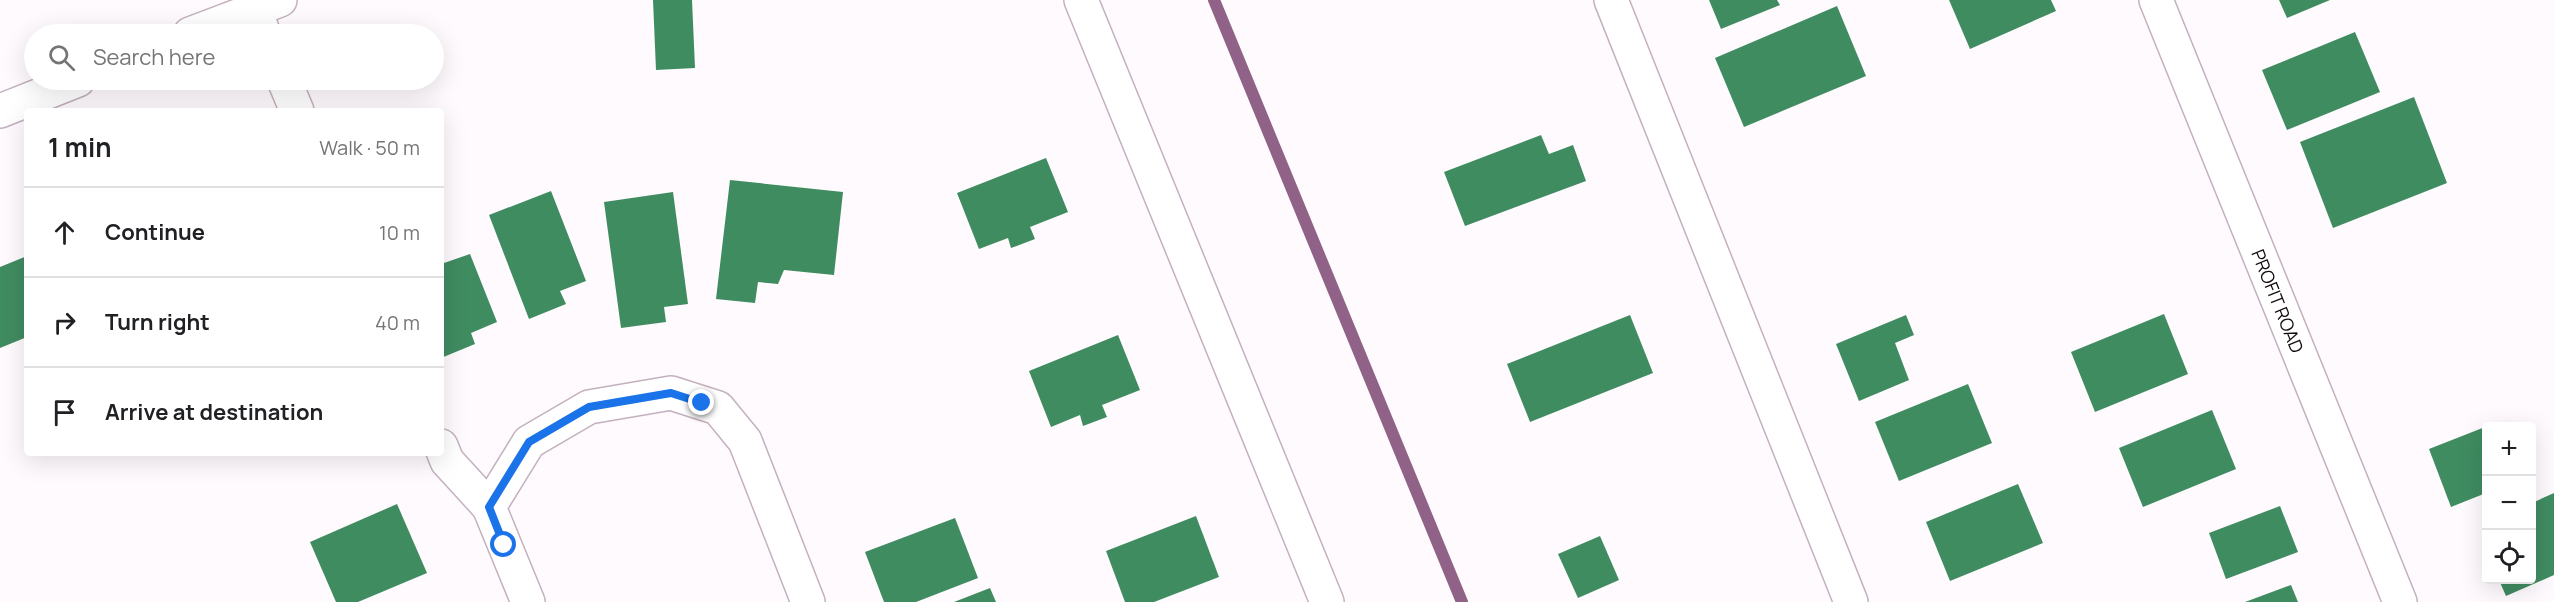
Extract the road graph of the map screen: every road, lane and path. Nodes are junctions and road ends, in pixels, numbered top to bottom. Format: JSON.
{"nodes":[{"id":1,"x":1081,"y":0,"type":"edge"},
{"id":2,"x":1611,"y":0,"type":"edge"},
{"id":3,"x":2156,"y":0,"type":"edge"},
{"id":4,"x":262,"y":11,"type":"edge"},
{"id":5,"x":221,"y":24,"type":"edge"},
{"id":6,"x":53,"y":90,"type":"edge"},
{"id":7,"x":288,"y":90,"type":"edge"},
{"id":8,"x":296,"y":108,"type":"edge"},
{"id":9,"x":0,"y":111,"type":"edge"},
{"id":10,"x":444,"y":453,"type":"edge"},
{"id":11,"x":489,"y":507,"type":"junction"},
{"id":12,"x":528,"y":602,"type":"edge"},
{"id":13,"x":808,"y":602,"type":"edge"},
{"id":14,"x":1327,"y":602,"type":"edge"},
{"id":15,"x":1851,"y":602,"type":"edge"},
{"id":16,"x":2400,"y":602,"type":"edge"}],
"edges":[{"from":1,"to":14,"type":"street"},
{"from":2,"to":15,"type":"street"},
{"from":3,"to":16,"type":"street","name":"PROFIT ROAD"},
{"from":4,"to":5,"type":"street"},
{"from":6,"to":9,"type":"street"},
{"from":7,"to":8,"type":"street"},
{"from":10,"to":11,"type":"street"},
{"from":11,"to":12,"type":"street"},
{"from":11,"to":13,"type":"street"}]}
